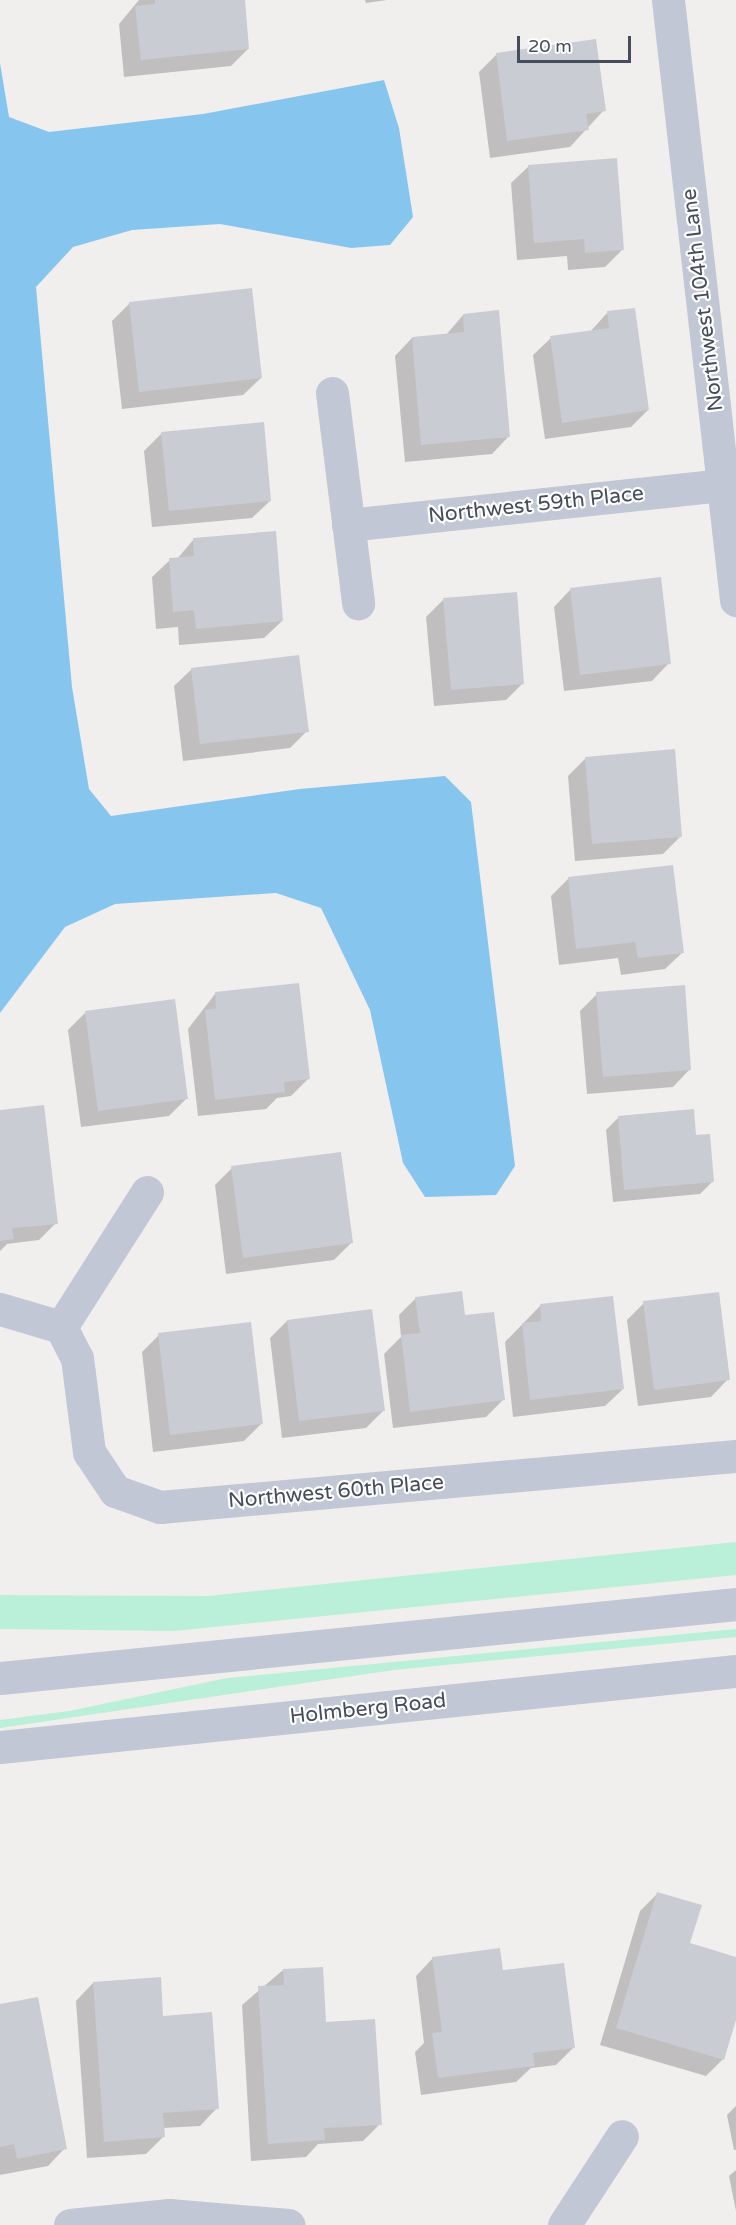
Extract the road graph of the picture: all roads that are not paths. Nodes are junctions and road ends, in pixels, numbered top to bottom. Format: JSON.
{"nodes":[{"id":1,"x":668,"y":0,"type":"edge"},
{"id":2,"x":332,"y":393,"type":"dead end"},
{"id":3,"x":724,"y":485,"type":"junction"},
{"id":4,"x":348,"y":525,"type":"junction"},
{"id":5,"x":736,"y":600,"type":"edge"},
{"id":6,"x":358,"y":603,"type":"dead end"},
{"id":7,"x":147,"y":1192,"type":"dead end"},
{"id":8,"x":0,"y":1309,"type":"edge"},
{"id":9,"x":61,"y":1327,"type":"junction"},
{"id":10,"x":736,"y":1456,"type":"edge"},
{"id":11,"x":736,"y":1604,"type":"edge"},
{"id":12,"x":736,"y":1671,"type":"edge"},
{"id":13,"x":0,"y":1678,"type":"edge"},
{"id":14,"x":0,"y":1748,"type":"edge"},
{"id":15,"x":622,"y":2136,"type":"dead end"},
{"id":16,"x":70,"y":2225,"type":"edge"},
{"id":17,"x":289,"y":2225,"type":"edge"},
{"id":18,"x":564,"y":2225,"type":"edge"}],
"edges":[{"from":1,"to":3,"type":"street","name":"Northwest 104th Lane"},
{"from":2,"to":4,"type":"street"},
{"from":3,"to":4,"type":"street","name":"Northwest 59th Place"},
{"from":3,"to":5,"type":"street","name":"Northwest 104th Lane"},
{"from":4,"to":6,"type":"street"},
{"from":7,"to":9,"type":"street"},
{"from":8,"to":9,"type":"street"},
{"from":9,"to":10,"type":"street","name":"Northwest 60th Place"},
{"from":11,"to":13,"type":"street"},
{"from":12,"to":14,"type":"street","name":"Holmberg Road"},
{"from":15,"to":18,"type":"street"},
{"from":16,"to":17,"type":"street"}]}
